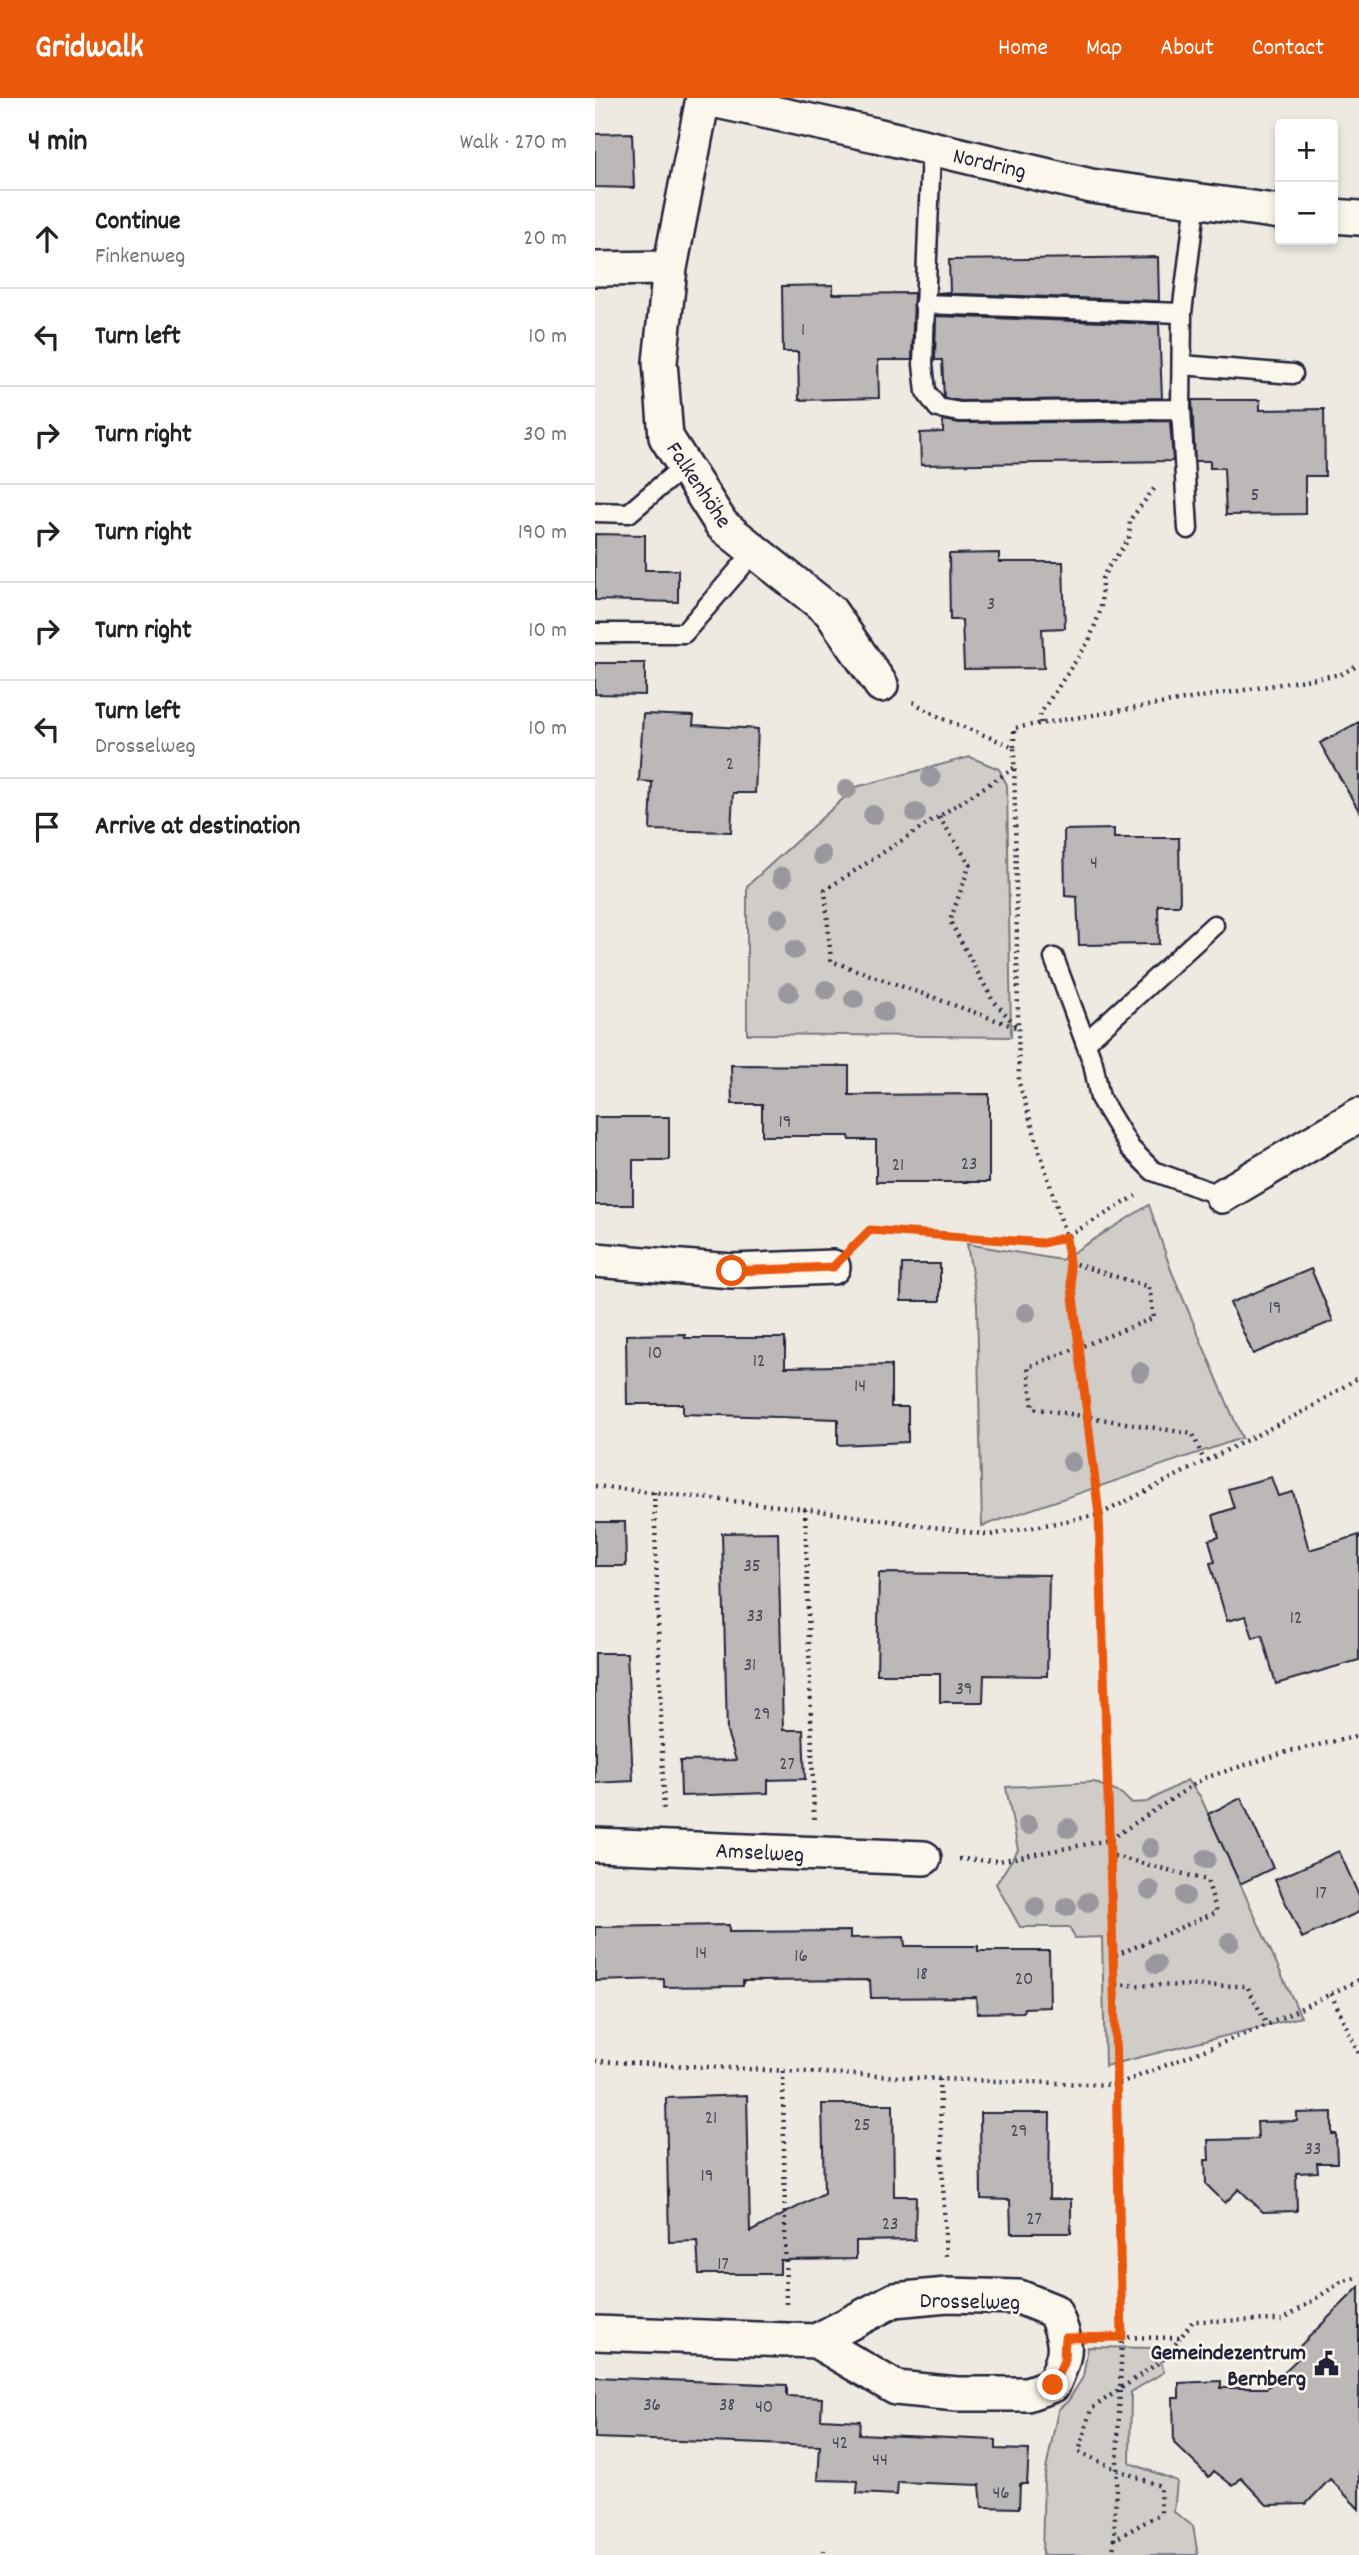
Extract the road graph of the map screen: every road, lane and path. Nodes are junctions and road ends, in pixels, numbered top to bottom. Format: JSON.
{"nodes":[{"id":1,"x":703,"y":98,"type":"edge"},
{"id":2,"x":930,"y":148,"type":"junction"},
{"id":3,"x":1196,"y":200,"type":"junction"},
{"id":4,"x":1275,"y":211,"type":"edge"},
{"id":5,"x":1338,"y":216,"type":"edge"},
{"id":6,"x":1359,"y":218,"type":"edge"},
{"id":7,"x":670,"y":268,"type":"junction"},
{"id":8,"x":595,"y":269,"type":"edge"},
{"id":9,"x":924,"y":304,"type":"junction"},
{"id":10,"x":1182,"y":313,"type":"junction"},
{"id":11,"x":1182,"y":365,"type":"junction"},
{"id":12,"x":1293,"y":374,"type":"dead end"},
{"id":13,"x":1181,"y":409,"type":"junction"},
{"id":14,"x":1184,"y":450,"type":"junction"},
{"id":15,"x":685,"y":465,"type":"junction"},
{"id":16,"x":595,"y":512,"type":"edge"},
{"id":17,"x":1188,"y":529,"type":"dead end"},
{"id":18,"x":755,"y":551,"type":"junction"},
{"id":19,"x":595,"y":633,"type":"edge"},
{"id":20,"x":1359,"y":665,"type":"edge"},
{"id":21,"x":881,"y":685,"type":"joint"},
{"id":22,"x":1041,"y":723,"type":"junction"},
{"id":23,"x":1014,"y":747,"type":"junction"},
{"id":24,"x":1015,"y":767,"type":"junction"},
{"id":25,"x":938,"y":817,"type":"junction"},
{"id":26,"x":1214,"y":925,"type":"dead end"},
{"id":27,"x":1054,"y":958,"type":"dead end"},
{"id":28,"x":1018,"y":1028,"type":"junction"},
{"id":29,"x":1086,"y":1042,"type":"junction"},
{"id":30,"x":1359,"y":1115,"type":"edge"},
{"id":31,"x":1135,"y":1196,"type":"dead end"},
{"id":32,"x":1222,"y":1196,"type":"joint"},
{"id":33,"x":1066,"y":1237,"type":"junction"},
{"id":34,"x":595,"y":1261,"type":"edge"},
{"id":35,"x":1069,"y":1262,"type":"junction"},
{"id":36,"x":833,"y":1267,"type":"joint"},
{"id":37,"x":1079,"y":1346,"type":"junction"},
{"id":38,"x":1359,"y":1377,"type":"edge"},
{"id":39,"x":1088,"y":1417,"type":"junction"},
{"id":40,"x":1204,"y":1461,"type":"junction"},
{"id":41,"x":595,"y":1486,"type":"edge"},
{"id":42,"x":654,"y":1492,"type":"junction"},
{"id":43,"x":805,"y":1509,"type":"junction"},
{"id":44,"x":1099,"y":1515,"type":"junction"},
{"id":45,"x":1359,"y":1736,"type":"edge"},
{"id":46,"x":1109,"y":1840,"type":"junction"},
{"id":47,"x":595,"y":1844,"type":"edge"},
{"id":48,"x":665,"y":1847,"type":"junction"},
{"id":49,"x":815,"y":1854,"type":"junction"},
{"id":50,"x":1110,"y":1855,"type":"junction"},
{"id":51,"x":924,"y":1858,"type":"joint"},
{"id":52,"x":1114,"y":1956,"type":"junction"},
{"id":53,"x":1359,"y":1980,"type":"edge"},
{"id":54,"x":1114,"y":1985,"type":"junction"},
{"id":55,"x":1331,"y":1994,"type":"junction"},
{"id":56,"x":1267,"y":2025,"type":"junction"},
{"id":57,"x":1359,"y":2054,"type":"edge"},
{"id":58,"x":595,"y":2061,"type":"edge"},
{"id":59,"x":783,"y":2071,"type":"junction"},
{"id":60,"x":939,"y":2079,"type":"junction"},
{"id":61,"x":1117,"y":2085,"type":"junction"},
{"id":62,"x":1359,"y":2277,"type":"edge"},
{"id":63,"x":947,"y":2295,"type":"junction"},
{"id":64,"x":595,"y":2333,"type":"edge"},
{"id":65,"x":1122,"y":2337,"type":"junction"},
{"id":66,"x":1065,"y":2338,"type":"junction"},
{"id":67,"x":1180,"y":2338,"type":"junction"},
{"id":68,"x":801,"y":2341,"type":"junction"},
{"id":69,"x":1121,"y":2388,"type":"junction"},
{"id":70,"x":1118,"y":2470,"type":"junction"},
{"id":71,"x":1114,"y":2540,"type":"junction"},
{"id":72,"x":1113,"y":2555,"type":"edge"}],
"edges":[{"from":1,"to":2,"type":"street","name":"Nordring"},
{"from":1,"to":7,"type":"street","name":"Falkenhöhe"},
{"from":2,"to":3,"type":"street","name":"Nordring"},
{"from":2,"to":9,"type":"lane"},
{"from":3,"to":4,"type":"street","name":"Nordring"},
{"from":3,"to":10,"type":"lane"},
{"from":5,"to":6,"type":"street"},
{"from":7,"to":8,"type":"street"},
{"from":7,"to":15,"type":"street","name":"Falkenhöhe"},
{"from":9,"to":10,"type":"lane"},
{"from":9,"to":13,"type":"lane"},
{"from":10,"to":11,"type":"lane"},
{"from":11,"to":12,"type":"lane"},
{"from":11,"to":13,"type":"lane"},
{"from":13,"to":14,"type":"lane"},
{"from":14,"to":17,"type":"lane"},
{"from":14,"to":22,"type":"path"},
{"from":15,"to":16,"type":"lane"},
{"from":15,"to":18,"type":"street","name":"Falkenhöhe"},
{"from":18,"to":19,"type":"lane"},
{"from":18,"to":21,"type":"street","name":"Falkenhöhe"},
{"from":20,"to":22,"type":"path"},
{"from":21,"to":23,"type":"path"},
{"from":22,"to":23,"type":"path"},
{"from":23,"to":24,"type":"path"},
{"from":24,"to":25,"type":"path"},
{"from":24,"to":28,"type":"path"},
{"from":25,"to":28,"type":"path"},
{"from":25,"to":28,"type":"path"},
{"from":26,"to":29,"type":"lane"},
{"from":27,"to":29,"type":"lane"},
{"from":28,"to":33,"type":"path"},
{"from":29,"to":32,"type":"lane"},
{"from":30,"to":32,"type":"street"},
{"from":31,"to":33,"type":"path"},
{"from":33,"to":35,"type":"path"},
{"from":33,"to":36,"type":"path"},
{"from":34,"to":36,"type":"street"},
{"from":35,"to":37,"type":"path"},
{"from":35,"to":37,"type":"path"},
{"from":37,"to":39,"type":"path"},
{"from":37,"to":39,"type":"path"},
{"from":38,"to":40,"type":"path"},
{"from":39,"to":40,"type":"path"},
{"from":39,"to":44,"type":"path"},
{"from":40,"to":44,"type":"path"},
{"from":41,"to":42,"type":"path"},
{"from":42,"to":43,"type":"path"},
{"from":42,"to":48,"type":"path"},
{"from":43,"to":44,"type":"path"},
{"from":43,"to":49,"type":"path"},
{"from":44,"to":46,"type":"path"},
{"from":45,"to":46,"type":"path"},
{"from":46,"to":50,"type":"path"},
{"from":46,"to":51,"type":"path"},
{"from":47,"to":48,"type":"street","name":"Amselweg"},
{"from":48,"to":49,"type":"street","name":"Amselweg"},
{"from":49,"to":51,"type":"street","name":"Amselweg"},
{"from":50,"to":52,"type":"path"},
{"from":50,"to":52,"type":"path"},
{"from":52,"to":54,"type":"path"},
{"from":53,"to":55,"type":"path"},
{"from":54,"to":56,"type":"path"},
{"from":54,"to":61,"type":"path"},
{"from":55,"to":56,"type":"path"},
{"from":55,"to":57,"type":"path"},
{"from":56,"to":61,"type":"path"},
{"from":58,"to":59,"type":"path"},
{"from":59,"to":60,"type":"path"},
{"from":59,"to":68,"type":"path"},
{"from":60,"to":61,"type":"path"},
{"from":60,"to":63,"type":"path"},
{"from":61,"to":65,"type":"path"},
{"from":62,"to":67,"type":"path"},
{"from":63,"to":66,"type":"street","name":"Drosselweg"},
{"from":63,"to":68,"type":"street","name":"Drosselweg"},
{"from":64,"to":68,"type":"street","name":"Drosselweg"},
{"from":65,"to":66,"type":"path"},
{"from":65,"to":67,"type":"path"},
{"from":65,"to":69,"type":"path"},
{"from":66,"to":68,"type":"street","name":"Drosselweg"},
{"from":67,"to":69,"type":"path"},
{"from":69,"to":70,"type":"path"},
{"from":69,"to":70,"type":"path"},
{"from":70,"to":71,"type":"path"},
{"from":70,"to":71,"type":"path"},
{"from":71,"to":72,"type":"path"}]}
